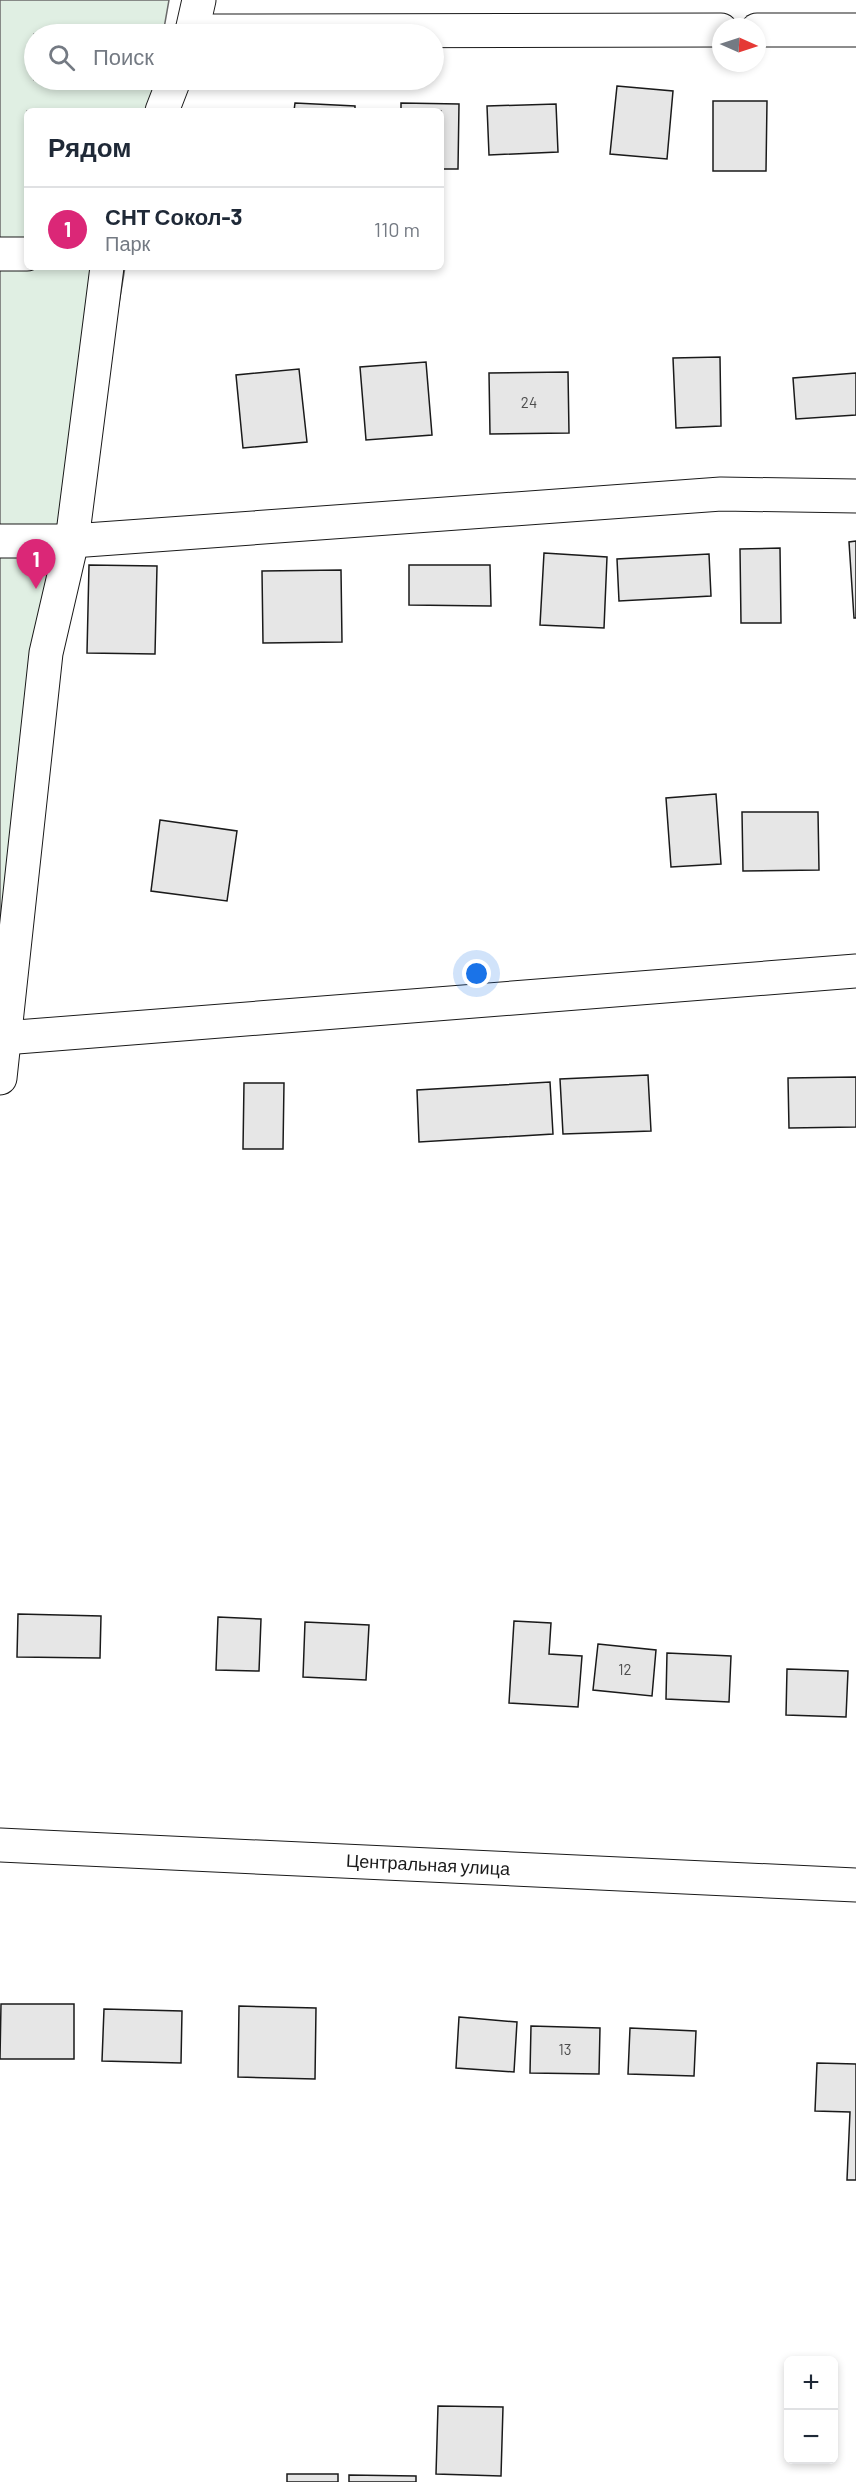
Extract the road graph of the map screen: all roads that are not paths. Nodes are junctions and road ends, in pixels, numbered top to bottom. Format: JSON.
{"nodes":[{"id":1,"x":199,"y":0,"type":"edge"},
{"id":2,"x":193,"y":24,"type":"edge"},
{"id":3,"x":712,"y":30,"type":"edge"},
{"id":4,"x":766,"y":30,"type":"edge"},
{"id":5,"x":856,"y":30,"type":"edge"},
{"id":6,"x":444,"y":32,"type":"edge"},
{"id":7,"x":170,"y":90,"type":"edge"},
{"id":8,"x":163,"y":108,"type":"edge"},
{"id":9,"x":0,"y":254,"type":"edge"},
{"id":10,"x":24,"y":254,"type":"edge"},
{"id":11,"x":107,"y":270,"type":"edge"},
{"id":12,"x":856,"y":496,"type":"edge"},
{"id":13,"x":0,"y":541,"type":"edge"},
{"id":14,"x":72,"y":542,"type":"junction"},
{"id":15,"x":12,"y":861,"type":"edge"},
{"id":16,"x":856,"y":971,"type":"edge"},
{"id":17,"x":4,"y":1038,"type":"junction"},
{"id":18,"x":0,"y":1078,"type":"edge"},
{"id":19,"x":0,"y":1845,"type":"edge"},
{"id":20,"x":856,"y":1885,"type":"edge"}],
"edges":[{"from":1,"to":2,"type":"street"},
{"from":3,"to":6,"type":"street"},
{"from":4,"to":5,"type":"street"},
{"from":7,"to":8,"type":"street"},
{"from":9,"to":10,"type":"street"},
{"from":11,"to":14,"type":"street"},
{"from":12,"to":14,"type":"street"},
{"from":13,"to":14,"type":"street"},
{"from":14,"to":15,"type":"street"},
{"from":15,"to":17,"type":"street"},
{"from":16,"to":17,"type":"street"},
{"from":17,"to":18,"type":"street"},
{"from":19,"to":20,"type":"street","name":"Центральная улица"}]}
